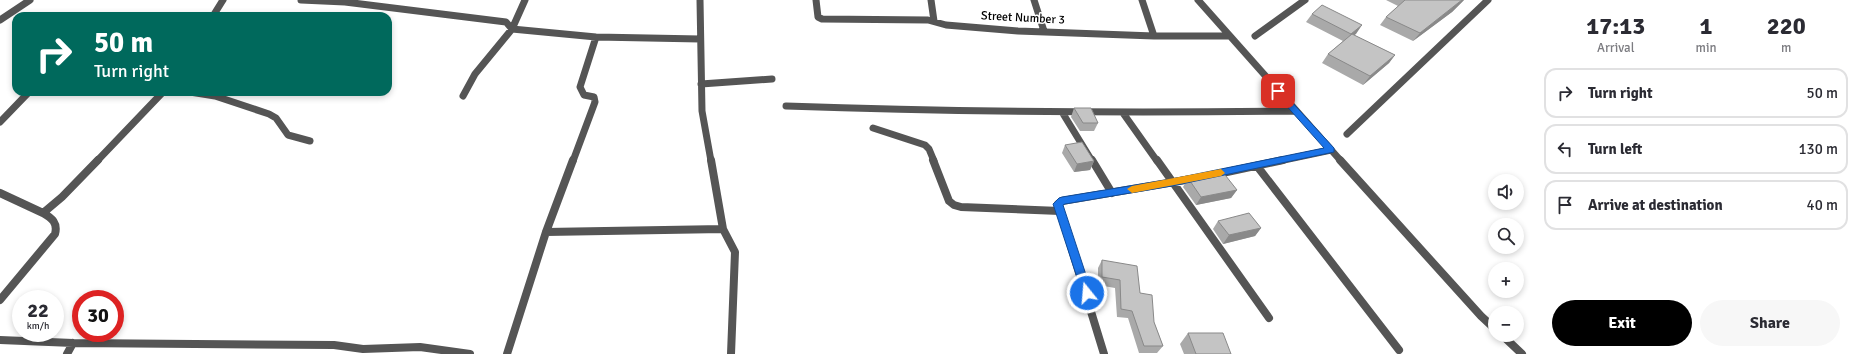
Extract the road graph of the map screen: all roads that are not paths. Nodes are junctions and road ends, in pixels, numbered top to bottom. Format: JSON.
{"nodes":[{"id":1,"x":30,"y":0,"type":"edge"},
{"id":2,"x":223,"y":0,"type":"edge"},
{"id":3,"x":301,"y":0,"type":"edge"},
{"id":4,"x":525,"y":0,"type":"edge"},
{"id":5,"x":700,"y":0,"type":"edge"},
{"id":6,"x":816,"y":0,"type":"edge"},
{"id":7,"x":931,"y":0,"type":"edge"},
{"id":8,"x":1034,"y":0,"type":"edge"},
{"id":9,"x":1142,"y":0,"type":"edge"},
{"id":10,"x":1198,"y":0,"type":"edge"},
{"id":11,"x":1305,"y":0,"type":"edge"},
{"id":12,"x":1488,"y":0,"type":"edge"},
{"id":13,"x":216,"y":12,"type":"edge"},
{"id":14,"x":1,"y":19,"type":"edge"},
{"id":15,"x":934,"y":21,"type":"junction"},
{"id":16,"x":512,"y":29,"type":"junction"},
{"id":17,"x":1044,"y":31,"type":"junction"},
{"id":18,"x":1154,"y":36,"type":"junction"},
{"id":19,"x":1228,"y":36,"type":"junction"},
{"id":20,"x":1255,"y":36,"type":"dead end"},
{"id":21,"x":596,"y":37,"type":"junction"},
{"id":22,"x":700,"y":39,"type":"junction"},
{"id":23,"x":772,"y":79,"type":"dead end"},
{"id":24,"x":701,"y":84,"type":"junction"},
{"id":25,"x":25,"y":96,"type":"edge"},
{"id":26,"x":159,"y":96,"type":"edge"},
{"id":27,"x":215,"y":96,"type":"edge"},
{"id":28,"x":463,"y":96,"type":"dead end"},
{"id":29,"x":786,"y":106,"type":"dead end"},
{"id":30,"x":1296,"y":111,"type":"junction"},
{"id":31,"x":1062,"y":112,"type":"junction"},
{"id":32,"x":1123,"y":113,"type":"junction"},
{"id":33,"x":0,"y":122,"type":"edge"},
{"id":34,"x":874,"y":128,"type":"dead end"},
{"id":35,"x":1347,"y":134,"type":"dead end"},
{"id":36,"x":310,"y":141,"type":"dead end"},
{"id":37,"x":1331,"y":150,"type":"junction"},
{"id":38,"x":1257,"y":166,"type":"junction"},
{"id":39,"x":1172,"y":183,"type":"junction"},
{"id":40,"x":0,"y":193,"type":"edge"},
{"id":41,"x":1112,"y":193,"type":"junction"},
{"id":42,"x":1060,"y":211,"type":"junction"},
{"id":43,"x":43,"y":213,"type":"junction"},
{"id":44,"x":723,"y":229,"type":"junction"},
{"id":45,"x":546,"y":232,"type":"junction"},
{"id":46,"x":0,"y":300,"type":"edge"},
{"id":47,"x":1269,"y":318,"type":"dead end"},
{"id":48,"x":1488,"y":322,"type":"edge"},
{"id":49,"x":0,"y":340,"type":"edge"},
{"id":50,"x":1509,"y":342,"type":"edge"},
{"id":51,"x":73,"y":343,"type":"junction"},
{"id":52,"x":1399,"y":350,"type":"dead end"},
{"id":53,"x":67,"y":354,"type":"edge"},
{"id":54,"x":470,"y":354,"type":"edge"},
{"id":55,"x":507,"y":354,"type":"edge"},
{"id":56,"x":731,"y":354,"type":"edge"},
{"id":57,"x":1104,"y":354,"type":"edge"},
{"id":58,"x":1522,"y":354,"type":"edge"}],
"edges":[{"from":1,"to":14,"type":"street"},
{"from":2,"to":13,"type":"street"},
{"from":3,"to":16,"type":"street"},
{"from":4,"to":16,"type":"street"},
{"from":5,"to":22,"type":"street"},
{"from":6,"to":15,"type":"street","name":"Street Number 3"},
{"from":7,"to":15,"type":"street"},
{"from":8,"to":17,"type":"street"},
{"from":9,"to":18,"type":"street"},
{"from":10,"to":19,"type":"street"},
{"from":11,"to":20,"type":"street"},
{"from":12,"to":35,"type":"street"},
{"from":15,"to":17,"type":"street","name":"Street Number 3"},
{"from":16,"to":21,"type":"street"},
{"from":16,"to":28,"type":"street"},
{"from":17,"to":18,"type":"street","name":"Street Number 3"},
{"from":18,"to":19,"type":"street","name":"Street Number 3"},
{"from":19,"to":30,"type":"street"},
{"from":21,"to":22,"type":"street"},
{"from":21,"to":45,"type":"street"},
{"from":22,"to":24,"type":"street"},
{"from":23,"to":24,"type":"street"},
{"from":24,"to":44,"type":"street"},
{"from":25,"to":33,"type":"street"},
{"from":26,"to":43,"type":"street"},
{"from":27,"to":36,"type":"street"},
{"from":29,"to":31,"type":"street"},
{"from":30,"to":32,"type":"street"},
{"from":30,"to":37,"type":"street"},
{"from":31,"to":32,"type":"street"},
{"from":31,"to":41,"type":"street"},
{"from":32,"to":39,"type":"street"},
{"from":34,"to":42,"type":"street"},
{"from":37,"to":38,"type":"street"},
{"from":37,"to":48,"type":"street"},
{"from":38,"to":39,"type":"street"},
{"from":38,"to":52,"type":"street"},
{"from":39,"to":41,"type":"street"},
{"from":39,"to":47,"type":"street"},
{"from":40,"to":43,"type":"street"},
{"from":41,"to":42,"type":"street"},
{"from":42,"to":57,"type":"street"},
{"from":43,"to":46,"type":"street"},
{"from":44,"to":45,"type":"street"},
{"from":44,"to":56,"type":"street"},
{"from":45,"to":55,"type":"street"},
{"from":49,"to":51,"type":"street"},
{"from":50,"to":58,"type":"street"},
{"from":51,"to":53,"type":"street"},
{"from":51,"to":54,"type":"street"}]}
